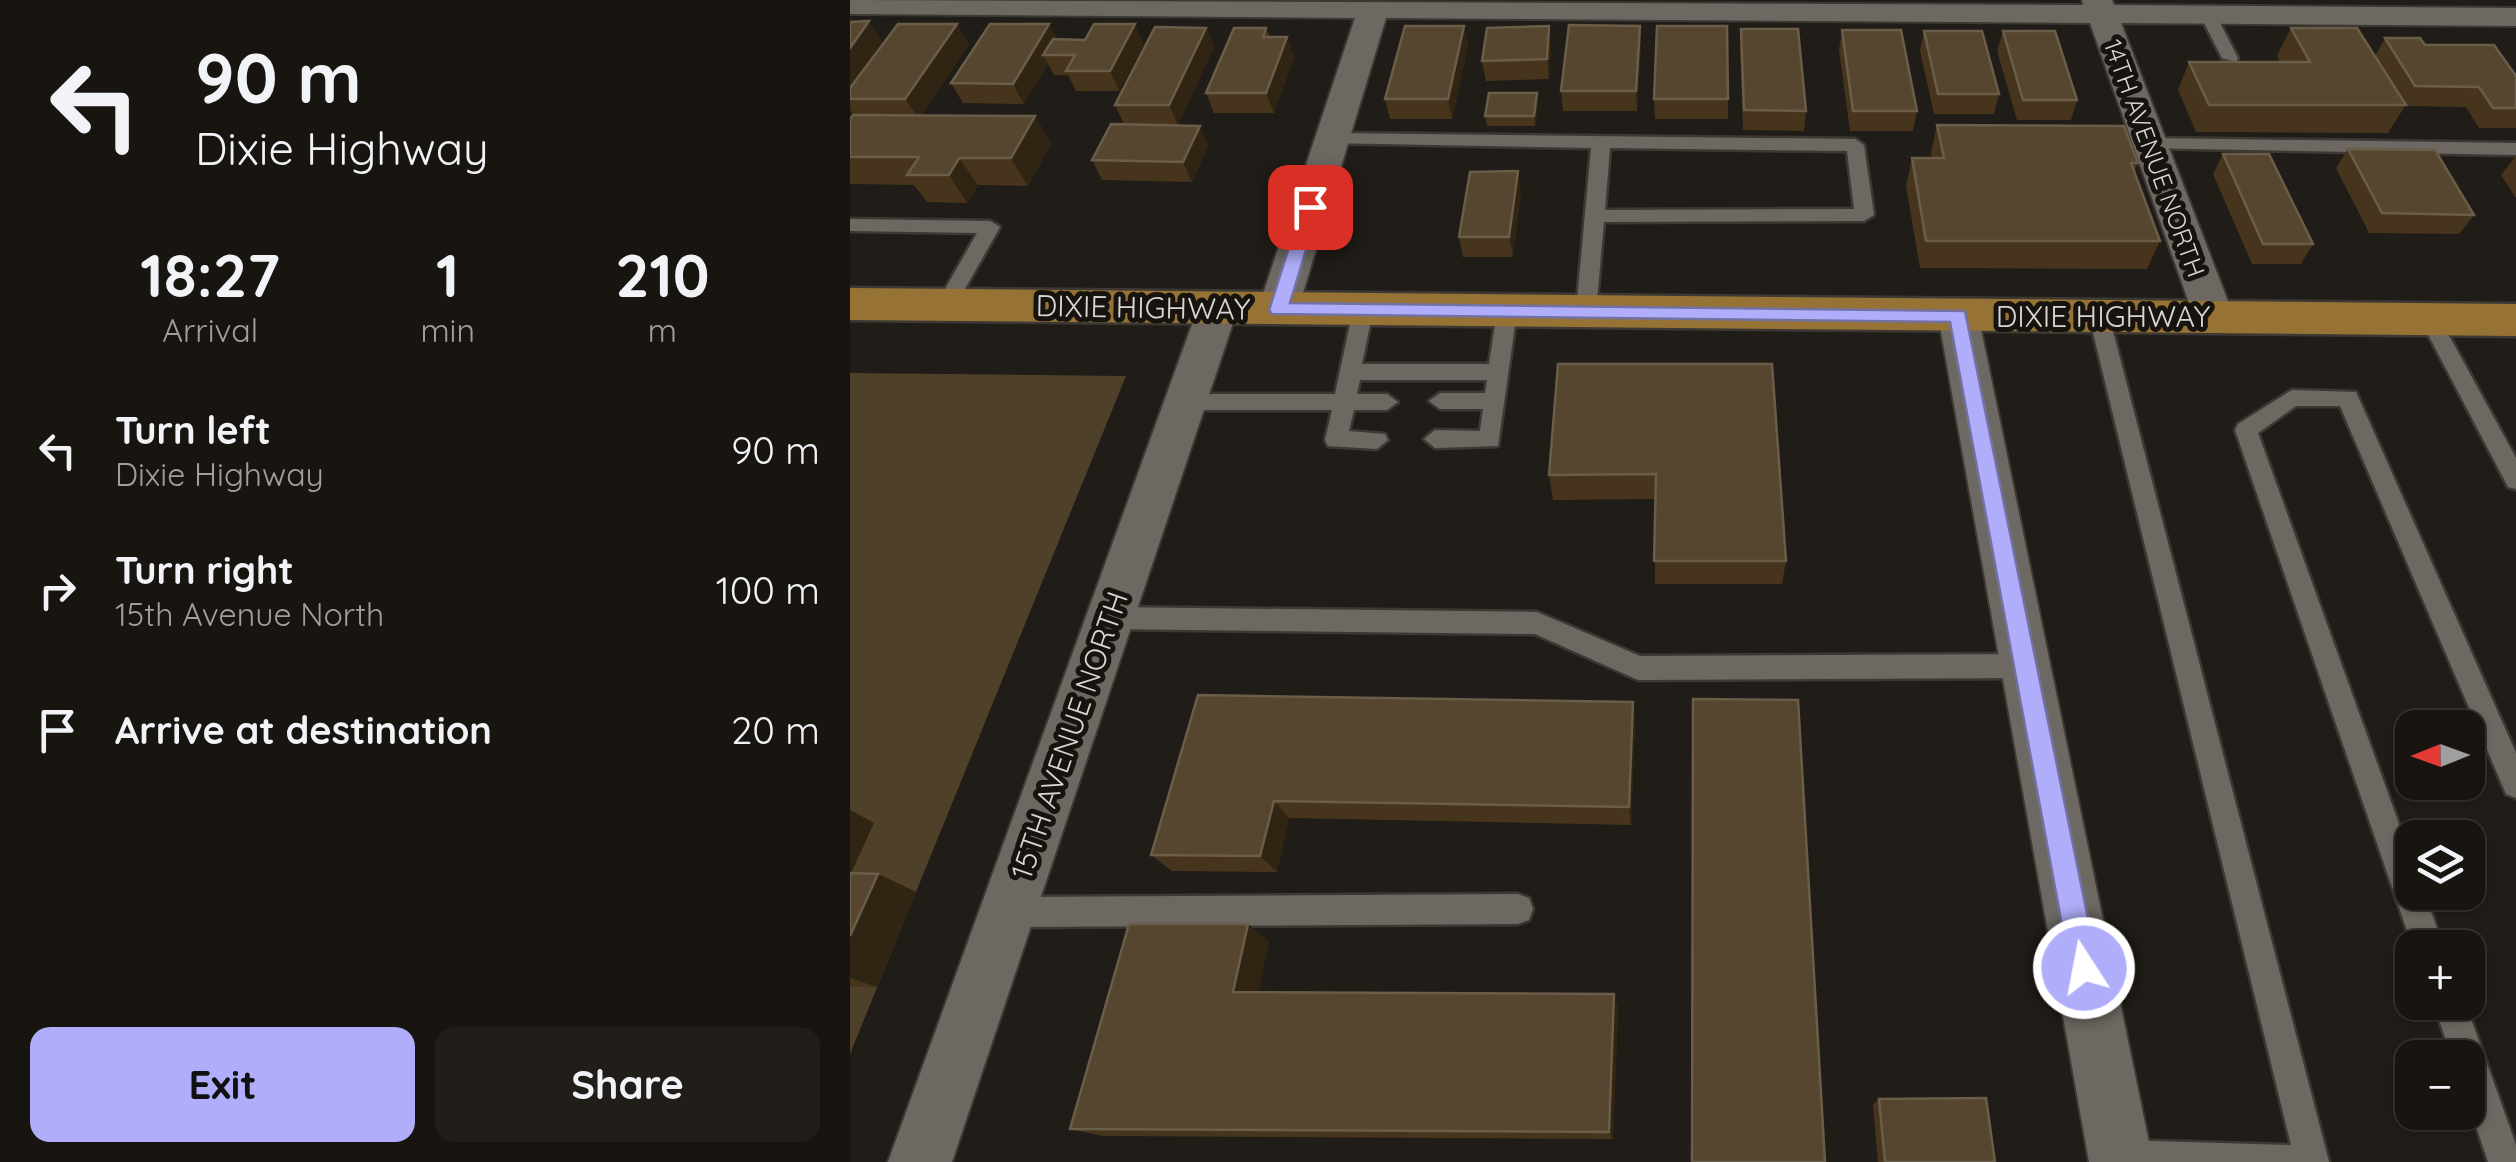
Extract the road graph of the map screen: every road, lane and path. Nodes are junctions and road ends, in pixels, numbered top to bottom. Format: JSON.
{"nodes":[{"id":1,"x":1375,"y":4,"type":"edge"},
{"id":2,"x":850,"y":5,"type":"edge"},
{"id":3,"x":2100,"y":7,"type":"edge"},
{"id":4,"x":2208,"y":15,"type":"junction"},
{"id":5,"x":2516,"y":17,"type":"edge"},
{"id":6,"x":2230,"y":58,"type":"edge"},
{"id":7,"x":1332,"y":139,"type":"junction"},
{"id":8,"x":1600,"y":143,"type":"junction"},
{"id":9,"x":2150,"y":144,"type":"junction"},
{"id":10,"x":2516,"y":149,"type":"edge"},
{"id":11,"x":1595,"y":216,"type":"junction"},
{"id":12,"x":850,"y":225,"type":"edge"},
{"id":13,"x":850,"y":304,"type":"edge"},
{"id":14,"x":946,"y":305,"type":"junction"},
{"id":15,"x":1218,"y":308,"type":"junction"},
{"id":16,"x":1278,"y":310,"type":"junction"},
{"id":17,"x":1363,"y":310,"type":"junction"},
{"id":18,"x":1507,"y":312,"type":"junction"},
{"id":19,"x":1586,"y":312,"type":"junction"},
{"id":20,"x":1958,"y":315,"type":"junction"},
{"id":21,"x":2099,"y":316,"type":"junction"},
{"id":22,"x":2214,"y":316,"type":"junction"},
{"id":23,"x":2430,"y":319,"type":"junction"},
{"id":24,"x":2516,"y":320,"type":"edge"},
{"id":25,"x":1350,"y":372,"type":"junction"},
{"id":26,"x":1499,"y":372,"type":"junction"},
{"id":27,"x":1440,"y":401,"type":"dead end"},
{"id":28,"x":1495,"y":401,"type":"junction"},
{"id":29,"x":1185,"y":402,"type":"junction"},
{"id":30,"x":1344,"y":402,"type":"junction"},
{"id":31,"x":1387,"y":402,"type":"dead end"},
{"id":32,"x":1377,"y":440,"type":"dead end"},
{"id":33,"x":1435,"y":440,"type":"dead end"},
{"id":34,"x":2516,"y":480,"type":"edge"},
{"id":35,"x":1110,"y":618,"type":"junction"},
{"id":36,"x":2026,"y":666,"type":"junction"},
{"id":37,"x":2516,"y":785,"type":"edge"},
{"id":38,"x":1518,"y":909,"type":"dead end"},
{"id":39,"x":1008,"y":912,"type":"junction"},
{"id":40,"x":2424,"y":930,"type":"edge"},
{"id":41,"x":2455,"y":1020,"type":"edge"},
{"id":42,"x":2121,"y":1160,"type":"edge"},
{"id":43,"x":920,"y":1162,"type":"edge"},
{"id":44,"x":2308,"y":1162,"type":"edge"},
{"id":45,"x":2505,"y":1162,"type":"edge"}],
"edges":[{"from":1,"to":2,"type":"street"},
{"from":1,"to":3,"type":"street"},
{"from":1,"to":7,"type":"street"},
{"from":3,"to":4,"type":"street"},
{"from":3,"to":9,"type":"street","name":"14TH AVENUE NORTH"},
{"from":4,"to":5,"type":"street"},
{"from":4,"to":6,"type":"lane"},
{"from":7,"to":8,"type":"lane"},
{"from":7,"to":16,"type":"street"},
{"from":8,"to":11,"type":"lane"},
{"from":8,"to":11,"type":"lane"},
{"from":9,"to":10,"type":"lane"},
{"from":9,"to":22,"type":"street","name":"14TH AVENUE NORTH"},
{"from":11,"to":19,"type":"lane"},
{"from":12,"to":14,"type":"lane"},
{"from":13,"to":14,"type":"main road","name":"DIXIE HIGHWAY"},
{"from":14,"to":15,"type":"main road","name":"DIXIE HIGHWAY"},
{"from":15,"to":16,"type":"main road","name":"DIXIE HIGHWAY"},
{"from":15,"to":29,"type":"street","name":"15TH AVENUE NORTH"},
{"from":16,"to":17,"type":"main road","name":"DIXIE HIGHWAY"},
{"from":17,"to":18,"type":"main road","name":"DIXIE HIGHWAY"},
{"from":17,"to":25,"type":"lane"},
{"from":18,"to":19,"type":"main road","name":"DIXIE HIGHWAY"},
{"from":18,"to":26,"type":"lane"},
{"from":19,"to":20,"type":"main road","name":"DIXIE HIGHWAY"},
{"from":20,"to":21,"type":"main road","name":"DIXIE HIGHWAY"},
{"from":20,"to":36,"type":"street"},
{"from":21,"to":22,"type":"main road","name":"DIXIE HIGHWAY"},
{"from":21,"to":44,"type":"lane"},
{"from":22,"to":23,"type":"main road","name":"DIXIE HIGHWAY"},
{"from":23,"to":24,"type":"main road","name":"DIXIE HIGHWAY"},
{"from":23,"to":34,"type":"lane"},
{"from":25,"to":26,"type":"lane"},
{"from":25,"to":30,"type":"lane"},
{"from":26,"to":28,"type":"lane"},
{"from":27,"to":28,"type":"lane"},
{"from":28,"to":33,"type":"lane"},
{"from":29,"to":30,"type":"lane"},
{"from":29,"to":35,"type":"street","name":"15TH AVENUE NORTH"},
{"from":30,"to":31,"type":"lane"},
{"from":30,"to":32,"type":"lane"},
{"from":35,"to":36,"type":"lane"},
{"from":35,"to":39,"type":"street","name":"15TH AVENUE NORTH"},
{"from":36,"to":42,"type":"street"},
{"from":37,"to":40,"type":"lane"},
{"from":38,"to":39,"type":"lane"},
{"from":39,"to":43,"type":"street","name":"15TH AVENUE NORTH"},
{"from":41,"to":45,"type":"lane"},
{"from":42,"to":44,"type":"lane"}]}
